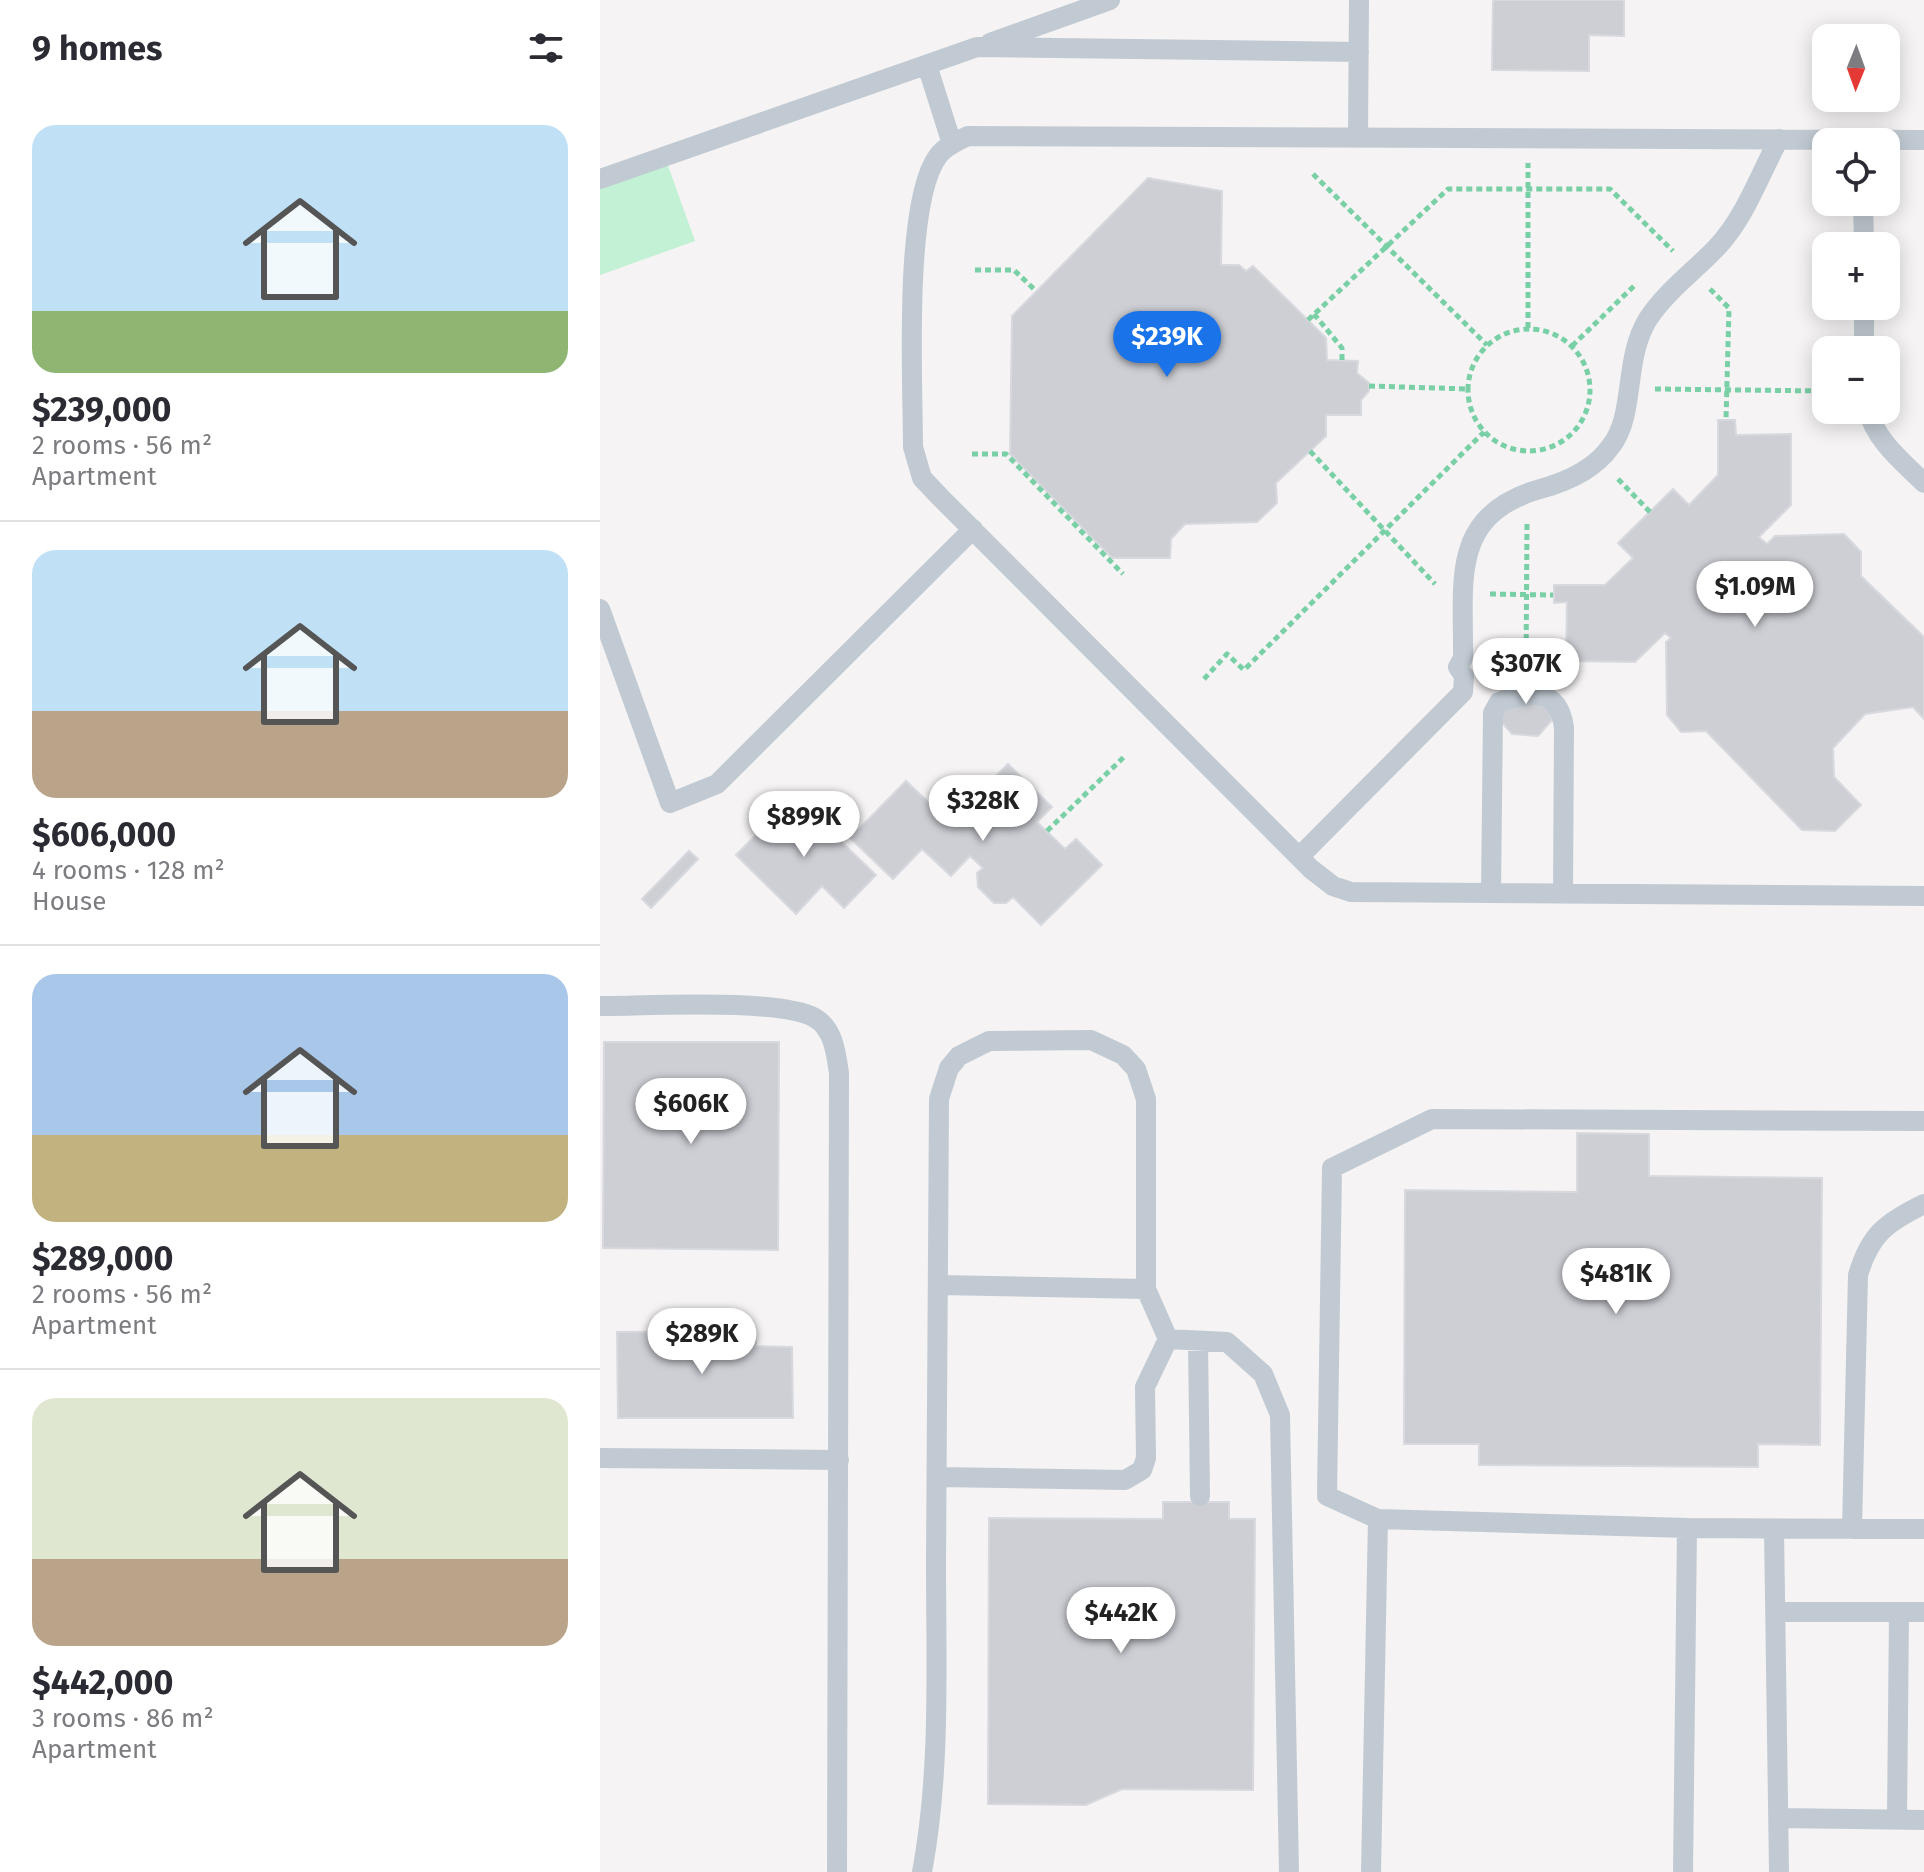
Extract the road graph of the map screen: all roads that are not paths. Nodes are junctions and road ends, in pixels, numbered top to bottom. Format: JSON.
{"nodes":[{"id":1,"x":1110,"y":0,"type":"edge"},
{"id":2,"x":1359,"y":0,"type":"edge"},
{"id":3,"x":977,"y":47,"type":"junction"},
{"id":4,"x":1359,"y":52,"type":"junction"},
{"id":5,"x":927,"y":65,"type":"junction"},
{"id":6,"x":1358,"y":136,"type":"junction"},
{"id":7,"x":1779,"y":139,"type":"junction"},
{"id":8,"x":1812,"y":140,"type":"edge"},
{"id":9,"x":1900,"y":140,"type":"edge"},
{"id":10,"x":1924,"y":140,"type":"edge"},
{"id":11,"x":952,"y":144,"type":"junction"},
{"id":12,"x":600,"y":179,"type":"edge"},
{"id":13,"x":1871,"y":424,"type":"edge"},
{"id":14,"x":1924,"y":483,"type":"edge"},
{"id":15,"x":973,"y":529,"type":"junction"},
{"id":16,"x":600,"y":609,"type":"edge"},
{"id":17,"x":1463,"y":692,"type":"junction"},
{"id":18,"x":1493,"y":713,"type":"junction"},
{"id":19,"x":1299,"y":857,"type":"junction"},
{"id":20,"x":1491,"y":893,"type":"junction"},
{"id":21,"x":1563,"y":893,"type":"junction"},
{"id":22,"x":1924,"y":896,"type":"edge"},
{"id":23,"x":600,"y":1006,"type":"edge"},
{"id":24,"x":1924,"y":1121,"type":"edge"},
{"id":25,"x":1924,"y":1204,"type":"edge"},
{"id":26,"x":938,"y":1285,"type":"junction"},
{"id":27,"x":1146,"y":1289,"type":"junction"},
{"id":28,"x":1168,"y":1339,"type":"junction"},
{"id":29,"x":1198,"y":1341,"type":"junction"},
{"id":30,"x":600,"y":1458,"type":"edge"},
{"id":31,"x":839,"y":1460,"type":"junction"},
{"id":32,"x":937,"y":1477,"type":"junction"},
{"id":33,"x":1200,"y":1496,"type":"dead end"},
{"id":34,"x":1378,"y":1519,"type":"junction"},
{"id":35,"x":1687,"y":1528,"type":"junction"},
{"id":36,"x":1774,"y":1529,"type":"junction"},
{"id":37,"x":1852,"y":1529,"type":"junction"},
{"id":38,"x":1924,"y":1529,"type":"edge"},
{"id":39,"x":1777,"y":1612,"type":"junction"},
{"id":40,"x":1899,"y":1612,"type":"junction"},
{"id":41,"x":1924,"y":1612,"type":"edge"},
{"id":42,"x":1779,"y":1818,"type":"junction"},
{"id":43,"x":1897,"y":1819,"type":"junction"},
{"id":44,"x":1924,"y":1820,"type":"edge"},
{"id":45,"x":837,"y":1872,"type":"edge"},
{"id":46,"x":922,"y":1872,"type":"edge"},
{"id":47,"x":1289,"y":1872,"type":"edge"},
{"id":48,"x":1371,"y":1872,"type":"edge"},
{"id":49,"x":1683,"y":1872,"type":"edge"},
{"id":50,"x":1779,"y":1872,"type":"edge"}],
"edges":[{"from":1,"to":3,"type":"lane"},
{"from":2,"to":4,"type":"lane"},
{"from":3,"to":4,"type":"lane"},
{"from":3,"to":5,"type":"lane"},
{"from":4,"to":6,"type":"lane"},
{"from":5,"to":11,"type":"lane"},
{"from":5,"to":12,"type":"lane"},
{"from":6,"to":7,"type":"lane"},
{"from":6,"to":11,"type":"lane"},
{"from":7,"to":8,"type":"lane"},
{"from":7,"to":17,"type":"lane"},
{"from":9,"to":10,"type":"lane"},
{"from":11,"to":15,"type":"lane"},
{"from":13,"to":14,"type":"lane"},
{"from":15,"to":16,"type":"lane"},
{"from":15,"to":19,"type":"lane"},
{"from":17,"to":18,"type":"lane"},
{"from":17,"to":19,"type":"lane"},
{"from":18,"to":20,"type":"lane"},
{"from":18,"to":21,"type":"lane"},
{"from":19,"to":20,"type":"lane"},
{"from":20,"to":21,"type":"lane"},
{"from":21,"to":22,"type":"lane"},
{"from":23,"to":31,"type":"lane"},
{"from":24,"to":34,"type":"lane"},
{"from":25,"to":37,"type":"lane"},
{"from":26,"to":27,"type":"lane"},
{"from":26,"to":27,"type":"lane"},
{"from":26,"to":32,"type":"lane"},
{"from":27,"to":28,"type":"lane"},
{"from":28,"to":29,"type":"lane"},
{"from":28,"to":32,"type":"lane"},
{"from":29,"to":33,"type":"lane"},
{"from":29,"to":47,"type":"lane"},
{"from":30,"to":31,"type":"lane"},
{"from":31,"to":45,"type":"lane"},
{"from":32,"to":46,"type":"lane"},
{"from":34,"to":35,"type":"lane"},
{"from":34,"to":48,"type":"lane"},
{"from":35,"to":36,"type":"lane"},
{"from":35,"to":49,"type":"lane"},
{"from":36,"to":37,"type":"lane"},
{"from":36,"to":39,"type":"lane"},
{"from":37,"to":38,"type":"lane"},
{"from":39,"to":40,"type":"lane"},
{"from":39,"to":42,"type":"lane"},
{"from":40,"to":41,"type":"lane"},
{"from":40,"to":43,"type":"lane"},
{"from":42,"to":43,"type":"lane"},
{"from":42,"to":50,"type":"lane"},
{"from":43,"to":44,"type":"lane"}]}
